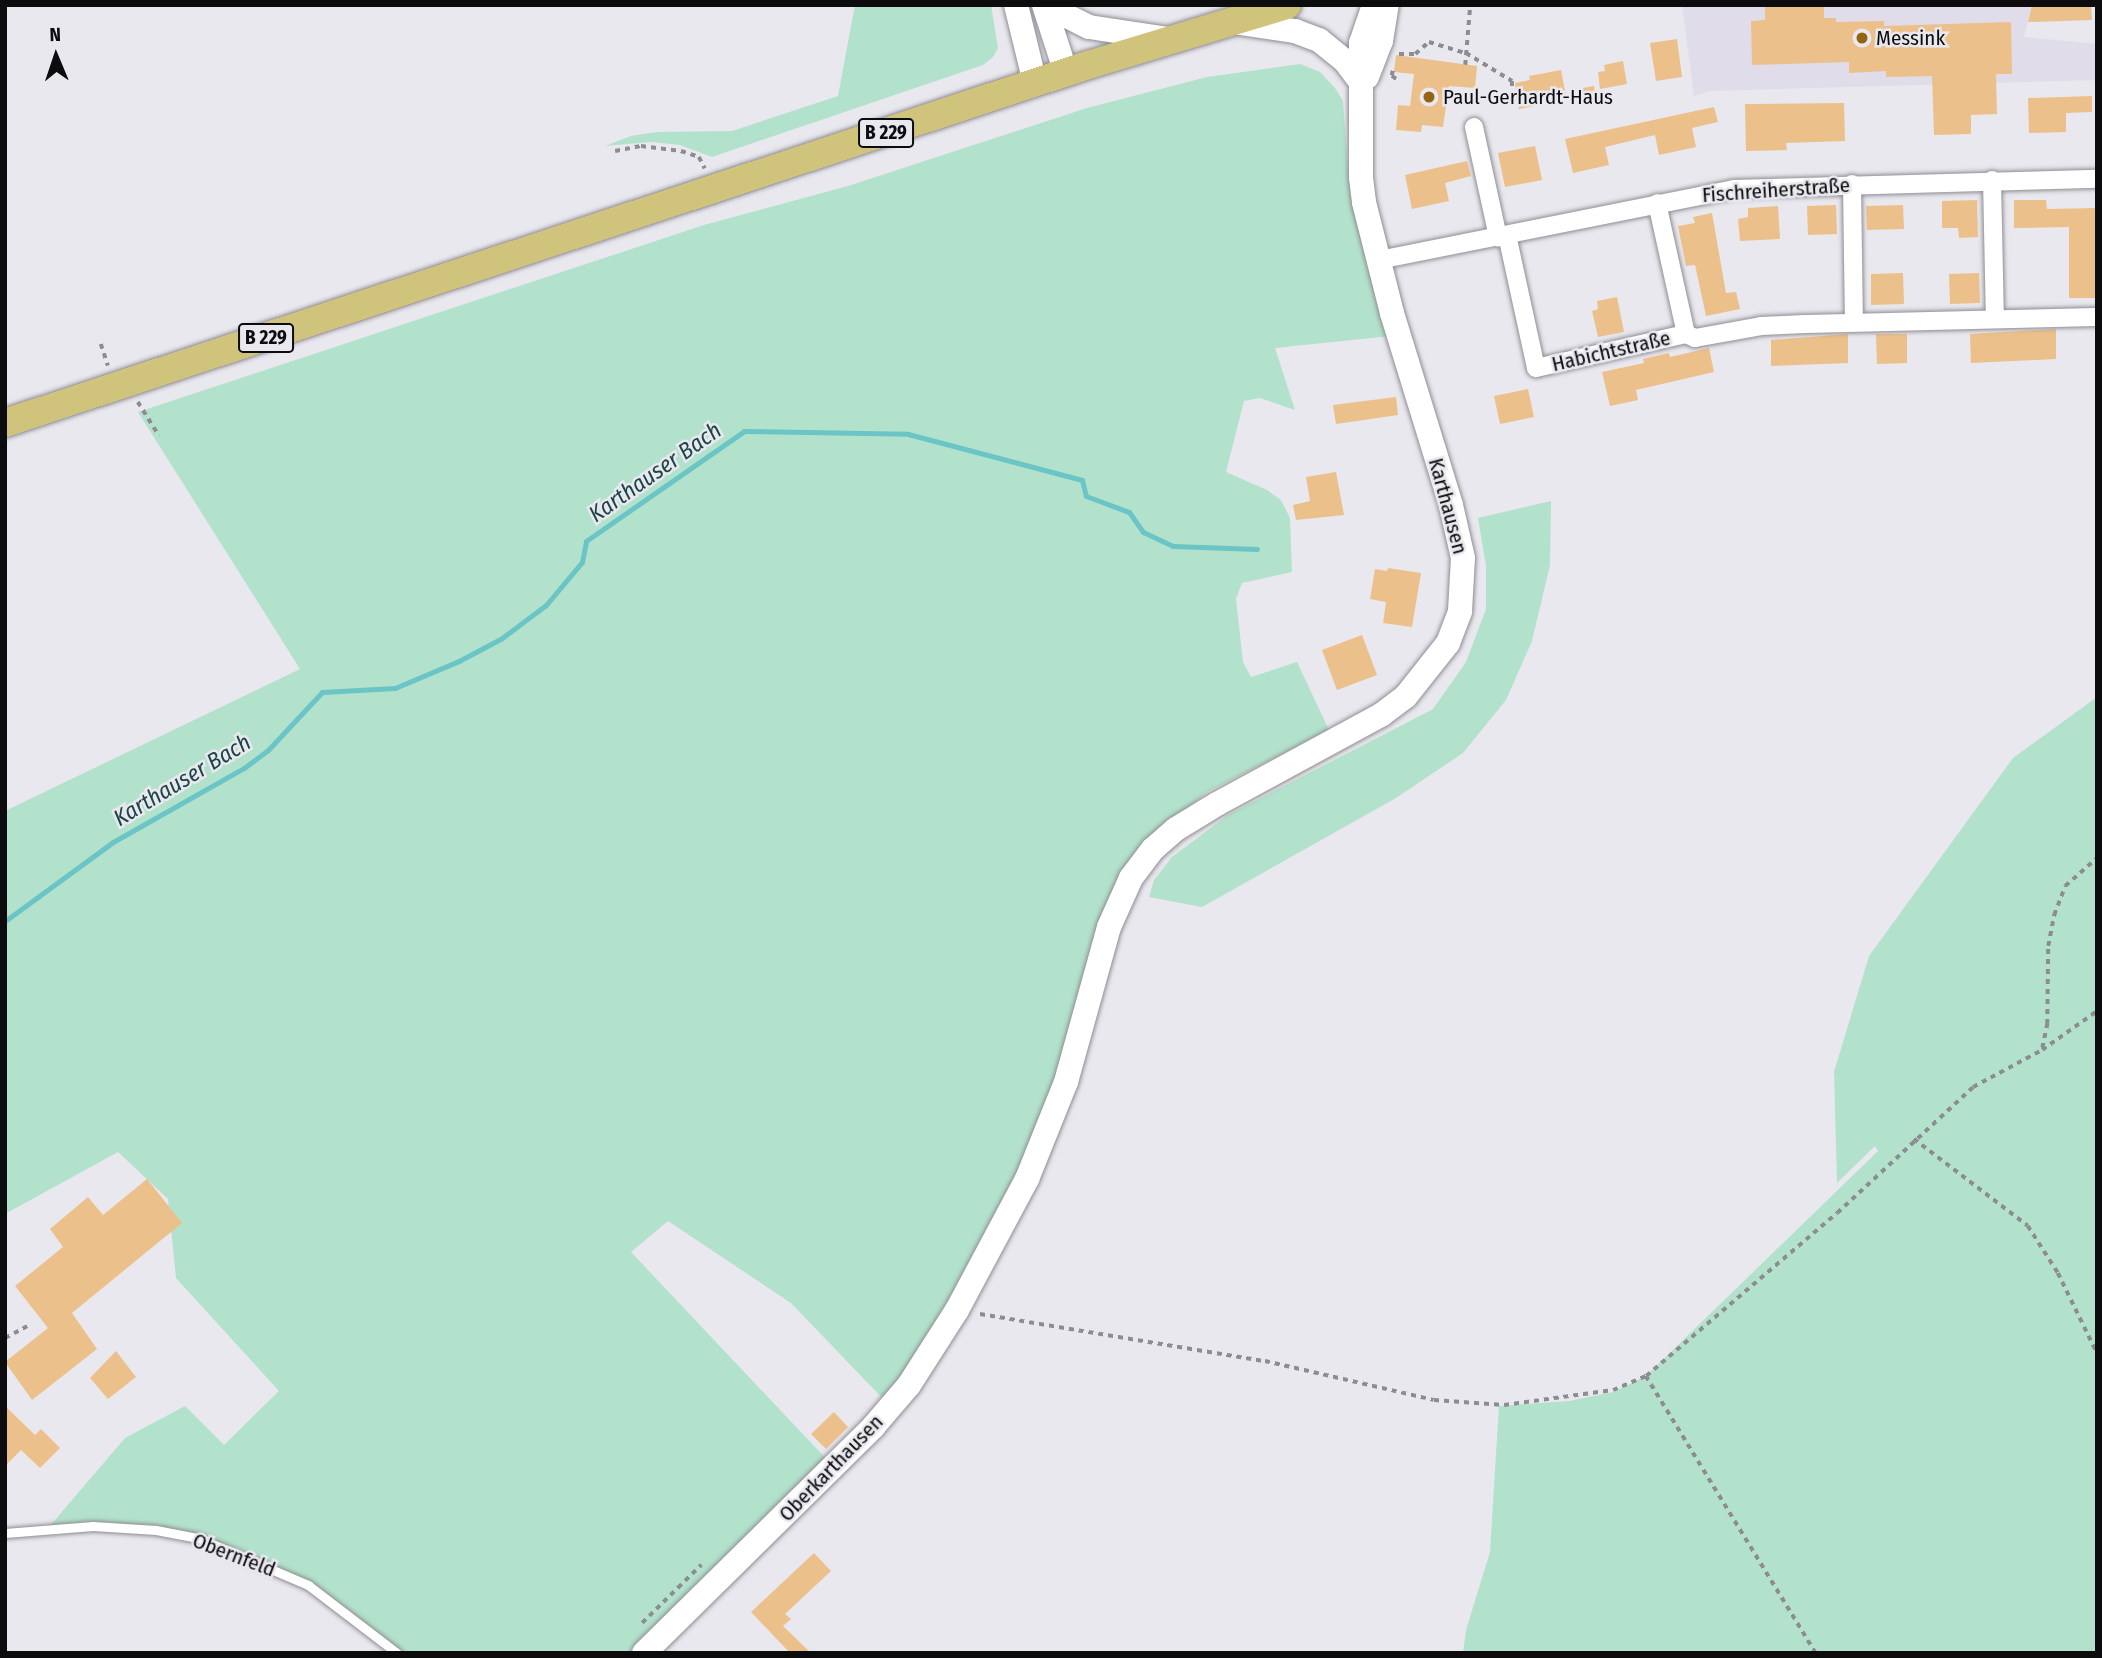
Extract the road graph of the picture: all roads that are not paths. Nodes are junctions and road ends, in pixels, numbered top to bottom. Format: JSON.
{"nodes":[{"id":1,"x":1016,"y":5,"type":"edge"},
{"id":2,"x":1044,"y":5,"type":"edge"},
{"id":3,"x":1287,"y":5,"type":"edge"},
{"id":4,"x":1374,"y":5,"type":"edge"},
{"id":5,"x":1387,"y":5,"type":"edge"},
{"id":6,"x":1225,"y":22,"type":"junction"},
{"id":7,"x":1170,"y":39,"type":"junction"},
{"id":8,"x":1066,"y":73,"type":"junction"},
{"id":9,"x":1035,"y":83,"type":"junction"},
{"id":10,"x":1361,"y":87,"type":"junction"},
{"id":11,"x":1474,"y":127,"type":"dead end"},
{"id":12,"x":2097,"y":179,"type":"edge"},
{"id":13,"x":1992,"y":180,"type":"junction"},
{"id":14,"x":1852,"y":184,"type":"junction"},
{"id":15,"x":1657,"y":203,"type":"junction"},
{"id":16,"x":1502,"y":236,"type":"junction"},
{"id":17,"x":1379,"y":260,"type":"junction"},
{"id":18,"x":2097,"y":317,"type":"edge"},
{"id":19,"x":1995,"y":319,"type":"junction"},
{"id":20,"x":1854,"y":322,"type":"junction"},
{"id":21,"x":1686,"y":334,"type":"junction"},
{"id":22,"x":5,"y":423,"type":"edge"},
{"id":23,"x":986,"y":1257,"type":"joint"},
{"id":24,"x":5,"y":1533,"type":"edge"},
{"id":25,"x":397,"y":1653,"type":"edge"},
{"id":26,"x":644,"y":1653,"type":"edge"}],
"edges":[{"from":1,"to":9,"type":"main road"},
{"from":2,"to":7,"type":"main road"},
{"from":2,"to":8,"type":"main road"},
{"from":3,"to":6,"type":"main road","number":"B 229"},
{"from":4,"to":10,"type":"main road","name":"Karthausen"},
{"from":5,"to":10,"type":"main road","name":"Karthausen"},
{"from":6,"to":7,"type":"main road","number":"B 229"},
{"from":6,"to":10,"type":"main road"},
{"from":7,"to":8,"type":"main road","number":"B 229"},
{"from":8,"to":9,"type":"main road","number":"B 229"},
{"from":9,"to":22,"type":"main road","number":"B 229"},
{"from":10,"to":17,"type":"main road","name":"Karthausen"},
{"from":11,"to":16,"type":"street"},
{"from":12,"to":13,"type":"street","name":"Fischreiherstraße"},
{"from":13,"to":14,"type":"street","name":"Fischreiherstraße"},
{"from":13,"to":19,"type":"street"},
{"from":14,"to":15,"type":"street","name":"Fischreiherstraße"},
{"from":14,"to":20,"type":"street"},
{"from":15,"to":16,"type":"street","name":"Fischreiherstraße"},
{"from":15,"to":21,"type":"street","name":"Habichtstraße"},
{"from":16,"to":17,"type":"street","name":"Fischreiherstraße"},
{"from":16,"to":21,"type":"street","name":"Habichtstraße"},
{"from":17,"to":23,"type":"main road","name":"Karthausen"},
{"from":18,"to":19,"type":"street"},
{"from":19,"to":20,"type":"street"},
{"from":20,"to":21,"type":"street"},
{"from":23,"to":26,"type":"main road","name":"Oberkarthausen"},
{"from":24,"to":25,"type":"lane","name":"Obernfeld"}]}
